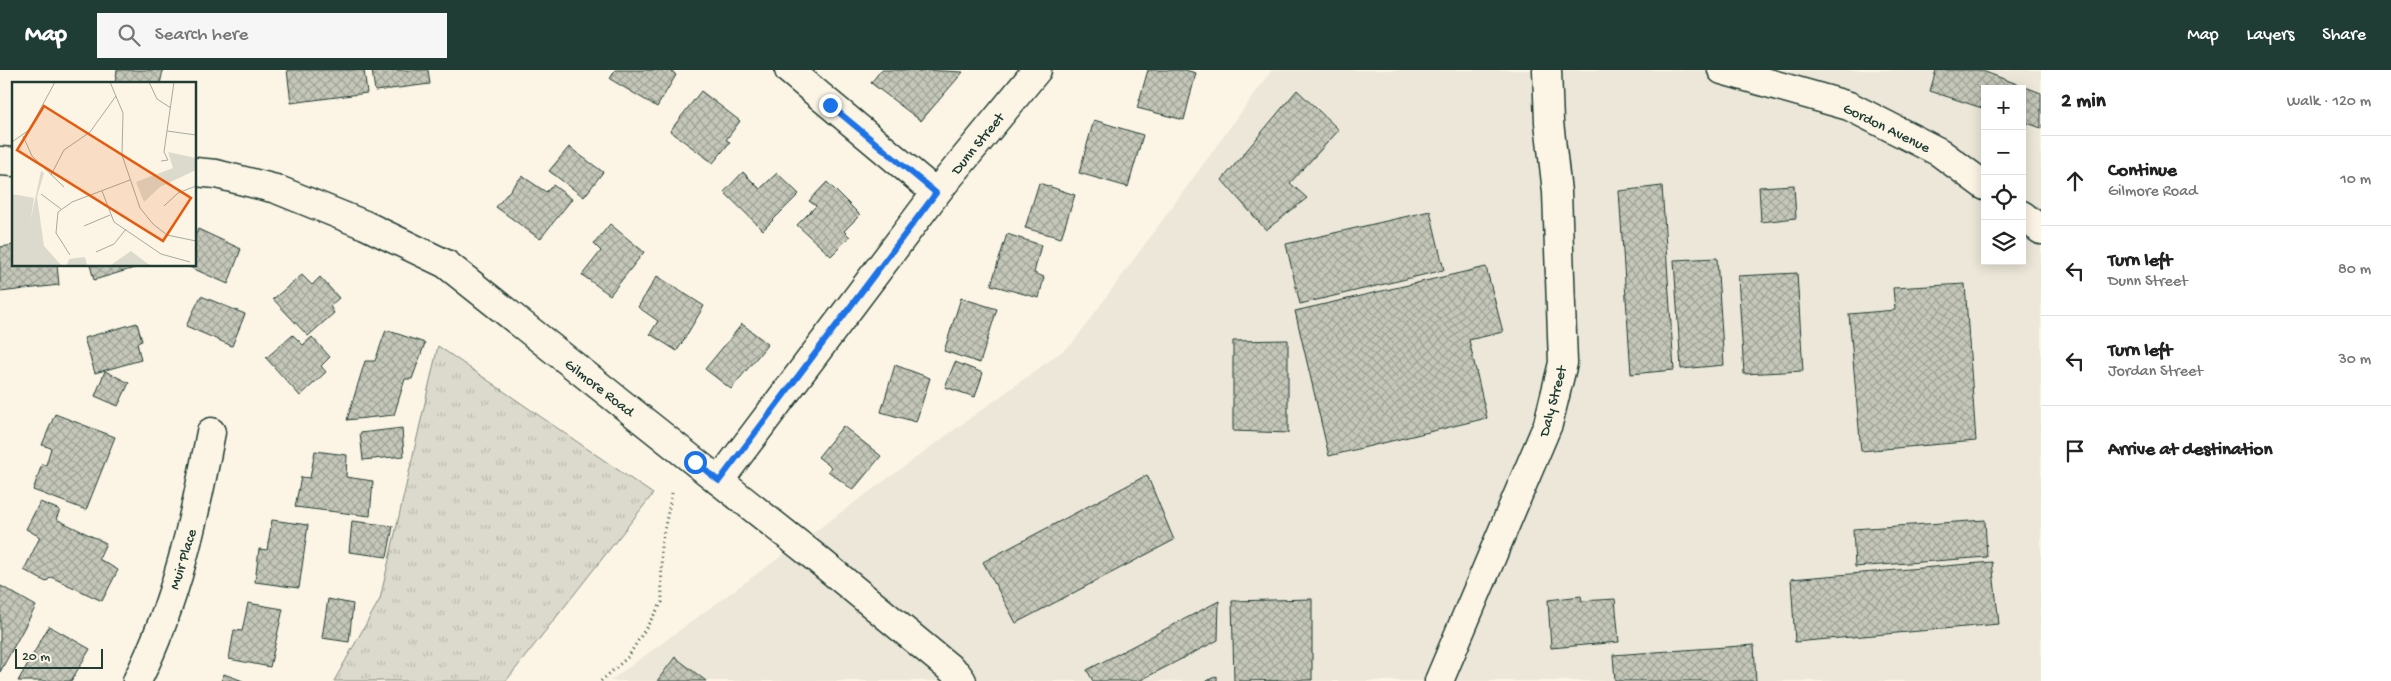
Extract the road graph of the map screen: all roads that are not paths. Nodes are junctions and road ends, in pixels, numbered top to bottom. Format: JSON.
{"nodes":[{"id":1,"x":789,"y":70,"type":"edge"},
{"id":2,"x":1037,"y":70,"type":"edge"},
{"id":3,"x":1547,"y":70,"type":"edge"},
{"id":4,"x":1722,"y":70,"type":"edge"},
{"id":5,"x":196,"y":172,"type":"edge"},
{"id":6,"x":1981,"y":183,"type":"edge"},
{"id":7,"x":936,"y":193,"type":"junction"},
{"id":8,"x":2026,"y":218,"type":"edge"},
{"id":9,"x":2041,"y":230,"type":"edge"},
{"id":10,"x":211,"y":432,"type":"dead end"},
{"id":11,"x":719,"y":481,"type":"junction"},
{"id":12,"x":136,"y":681,"type":"edge"},
{"id":13,"x":962,"y":681,"type":"edge"},
{"id":14,"x":1439,"y":681,"type":"edge"}],
"edges":[{"from":1,"to":7,"type":"street"},
{"from":2,"to":7,"type":"street","name":"Dunn Street"},
{"from":3,"to":14,"type":"street","name":"Daly Street"},
{"from":4,"to":6,"type":"street","name":"Gordon Avenue"},
{"from":5,"to":11,"type":"street","name":"Gilmore Road"},
{"from":7,"to":11,"type":"street","name":"Dunn Street"},
{"from":8,"to":9,"type":"street"},
{"from":10,"to":12,"type":"street","name":"Muir Place"},
{"from":11,"to":13,"type":"street","name":"Gilmore Road"}]}
